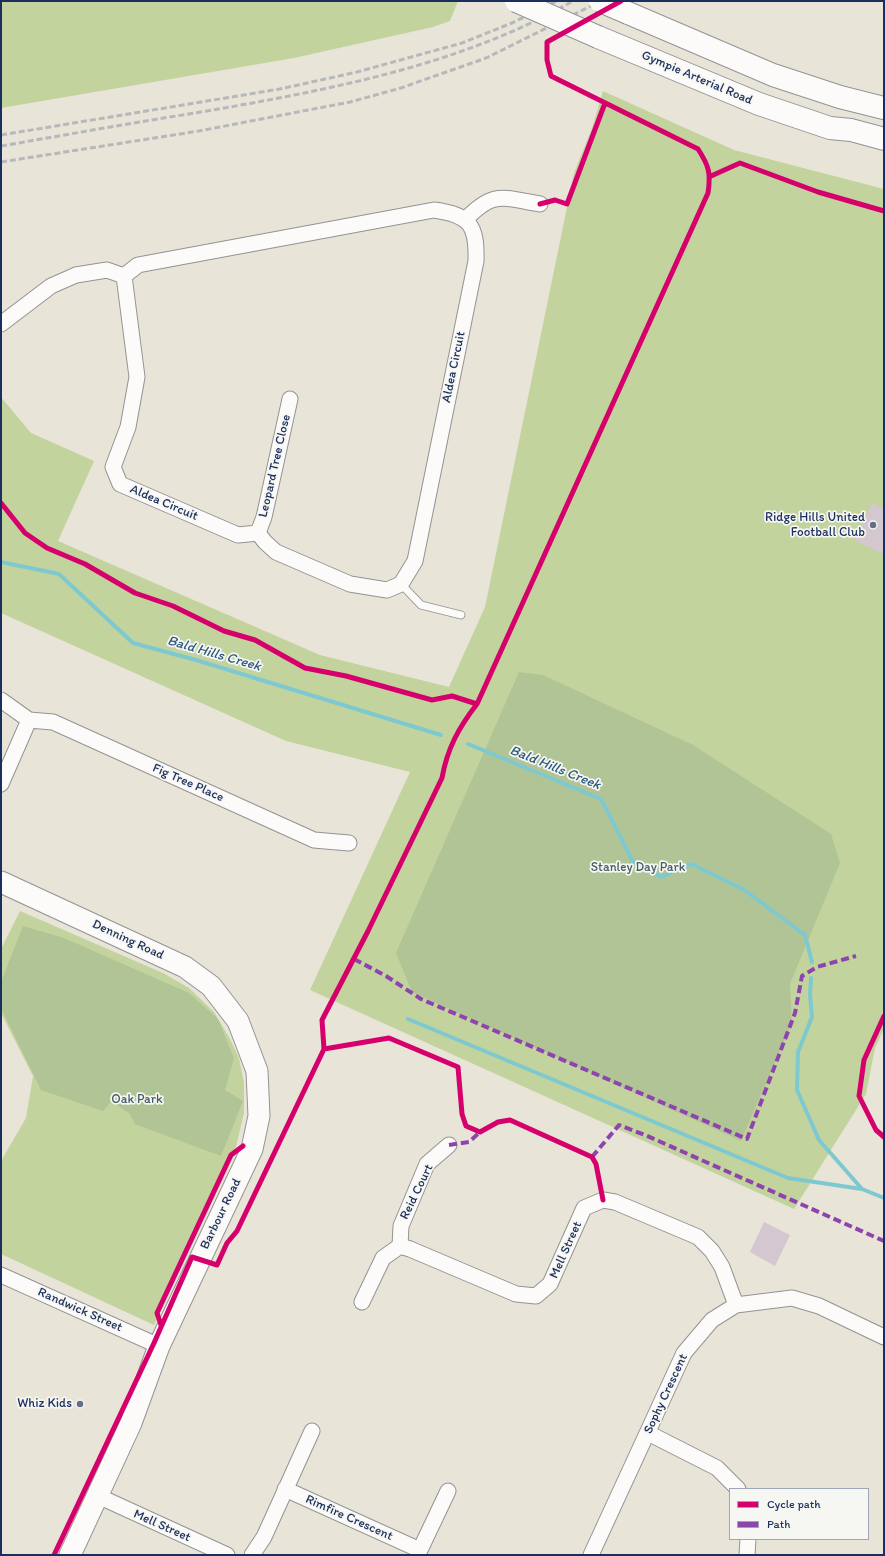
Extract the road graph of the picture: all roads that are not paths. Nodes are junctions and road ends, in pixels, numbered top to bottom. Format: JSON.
{"nodes":[{"id":1,"x":516,"y":1,"type":"edge"},
{"id":2,"x":600,"y":1,"type":"edge"},
{"id":3,"x":884,"y":108,"type":"edge"},
{"id":4,"x":830,"y":128,"type":"junction"},
{"id":5,"x":884,"y":139,"type":"edge"},
{"id":6,"x":884,"y":152,"type":"edge"},
{"id":7,"x":540,"y":204,"type":"dead end"},
{"id":8,"x":465,"y":220,"type":"junction"},
{"id":9,"x":124,"y":276,"type":"junction"},
{"id":10,"x":1,"y":324,"type":"edge"},
{"id":11,"x":290,"y":399,"type":"dead end"},
{"id":12,"x":258,"y":532,"type":"junction"},
{"id":13,"x":401,"y":584,"type":"junction"},
{"id":14,"x":461,"y":615,"type":"dead end"},
{"id":15,"x":1,"y":700,"type":"edge"},
{"id":16,"x":29,"y":720,"type":"junction"},
{"id":17,"x":1,"y":784,"type":"edge"},
{"id":18,"x":349,"y":843,"type":"dead end"},
{"id":19,"x":1,"y":882,"type":"edge"},
{"id":20,"x":238,"y":1021,"type":"joint"},
{"id":21,"x":449,"y":1145,"type":"dead end"},
{"id":22,"x":400,"y":1246,"type":"junction"},
{"id":23,"x":3,"y":1281,"type":"edge"},
{"id":24,"x":362,"y":1302,"type":"dead end"},
{"id":25,"x":736,"y":1305,"type":"junction"},
{"id":26,"x":884,"y":1337,"type":"edge"},
{"id":27,"x":159,"y":1346,"type":"junction"},
{"id":28,"x":312,"y":1431,"type":"dead end"},
{"id":29,"x":648,"y":1433,"type":"junction"},
{"id":30,"x":737,"y":1488,"type":"edge"},
{"id":31,"x":285,"y":1489,"type":"junction"},
{"id":32,"x":448,"y":1491,"type":"dead end"},
{"id":33,"x":98,"y":1496,"type":"junction"},
{"id":34,"x":748,"y":1540,"type":"edge"},
{"id":35,"x":418,"y":1552,"type":"edge"},
{"id":36,"x":70,"y":1555,"type":"edge"},
{"id":37,"x":227,"y":1555,"type":"edge"},
{"id":38,"x":252,"y":1555,"type":"edge"},
{"id":39,"x":591,"y":1555,"type":"edge"},
{"id":40,"x":747,"y":1555,"type":"edge"}],
"edges":[{"from":1,"to":4,"type":"highway","name":"Gympie Arterial Road","bridge":true},
{"from":2,"to":3,"type":"highway","bridge":true},
{"from":4,"to":5,"type":"highway","name":"Gympie Arterial Road"},
{"from":4,"to":6,"type":"highway"},
{"from":7,"to":8,"type":"street"},
{"from":8,"to":9,"type":"street"},
{"from":8,"to":13,"type":"street","name":"Aldea Circuit"},
{"from":9,"to":10,"type":"street"},
{"from":9,"to":12,"type":"street","name":"Aldea Circuit"},
{"from":11,"to":12,"type":"street","name":"Leopard Tree Close"},
{"from":12,"to":13,"type":"street"},
{"from":13,"to":14,"type":"lane"},
{"from":15,"to":16,"type":"street"},
{"from":16,"to":17,"type":"street"},
{"from":16,"to":18,"type":"street","name":"Fig Tree Place"},
{"from":19,"to":20,"type":"street","name":"Denning Road"},
{"from":20,"to":27,"type":"street","name":"Barbour Road"},
{"from":21,"to":22,"type":"street","name":"Reid Court"},
{"from":22,"to":24,"type":"street"},
{"from":22,"to":25,"type":"street","name":"Mell Street"},
{"from":23,"to":27,"type":"street","name":"Randwick Street"},
{"from":25,"to":26,"type":"street","name":"Sophy Crescent"},
{"from":25,"to":29,"type":"street","name":"Sophy Crescent"},
{"from":27,"to":33,"type":"street","name":"Barbour Road"},
{"from":28,"to":31,"type":"street"},
{"from":29,"to":30,"type":"street"},
{"from":29,"to":39,"type":"street","name":"Sophy Crescent"},
{"from":31,"to":35,"type":"street","name":"Rimfire Crescent"},
{"from":31,"to":38,"type":"street"},
{"from":32,"to":35,"type":"street","name":"Rimfire Crescent"},
{"from":33,"to":36,"type":"street","name":"Barbour Road"},
{"from":33,"to":37,"type":"street","name":"Mell Street"},
{"from":34,"to":40,"type":"street"}]}
